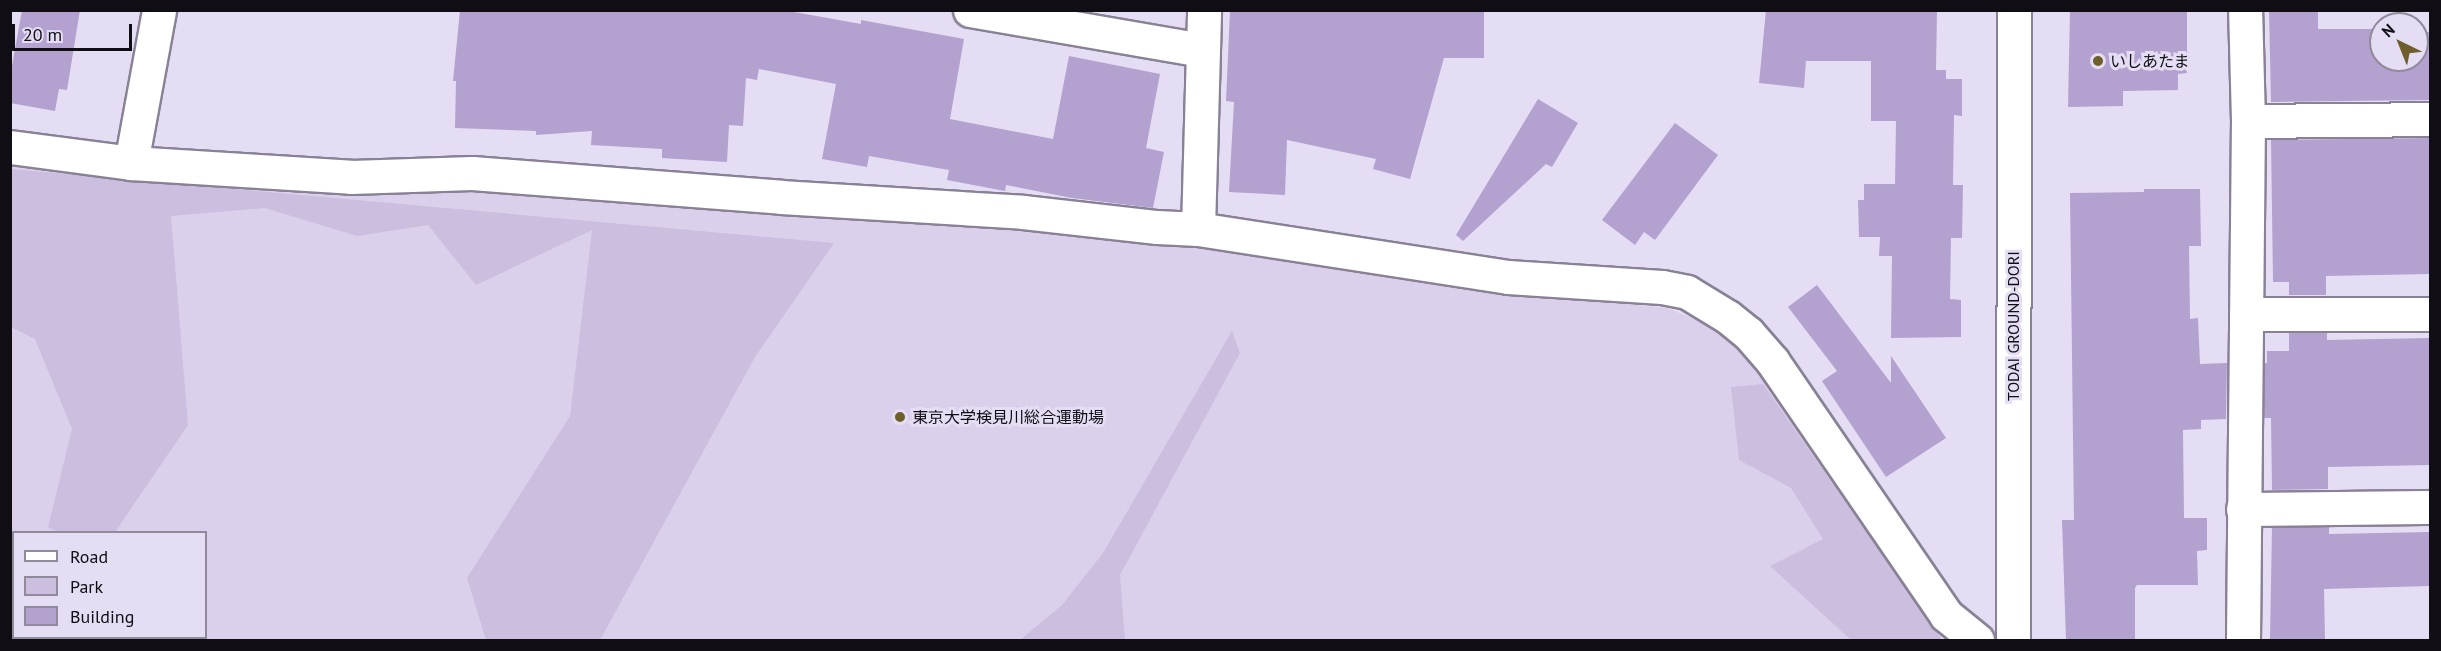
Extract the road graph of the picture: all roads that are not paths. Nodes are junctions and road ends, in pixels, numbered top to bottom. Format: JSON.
{"nodes":[{"id":1,"x":159,"y":10,"type":"edge"},
{"id":2,"x":970,"y":10,"type":"edge"},
{"id":3,"x":1204,"y":10,"type":"edge"},
{"id":4,"x":2014,"y":10,"type":"edge"},
{"id":5,"x":2245,"y":10,"type":"edge"},
{"id":6,"x":1202,"y":50,"type":"junction"},
{"id":7,"x":2430,"y":119,"type":"edge"},
{"id":8,"x":2248,"y":121,"type":"junction"},
{"id":9,"x":10,"y":147,"type":"edge"},
{"id":10,"x":131,"y":163,"type":"junction"},
{"id":11,"x":1198,"y":229,"type":"junction"},
{"id":12,"x":2246,"y":314,"type":"junction"},
{"id":13,"x":2430,"y":314,"type":"edge"},
{"id":14,"x":2430,"y":507,"type":"edge"},
{"id":15,"x":2243,"y":509,"type":"junction"},
{"id":16,"x":1977,"y":640,"type":"edge"},
{"id":17,"x":2013,"y":640,"type":"edge"},
{"id":18,"x":2243,"y":640,"type":"edge"}],
"edges":[{"from":1,"to":10,"type":"street"},
{"from":2,"to":6,"type":"street"},
{"from":3,"to":6,"type":"street"},
{"from":4,"to":17,"type":"street","name":"TODAI GROUND-DORI"},
{"from":5,"to":8,"type":"street"},
{"from":6,"to":11,"type":"street"},
{"from":7,"to":8,"type":"street"},
{"from":8,"to":12,"type":"street"},
{"from":9,"to":10,"type":"street"},
{"from":10,"to":11,"type":"street"},
{"from":11,"to":16,"type":"street"},
{"from":12,"to":13,"type":"street"},
{"from":12,"to":15,"type":"street"},
{"from":14,"to":15,"type":"street"},
{"from":15,"to":18,"type":"street"}]}
